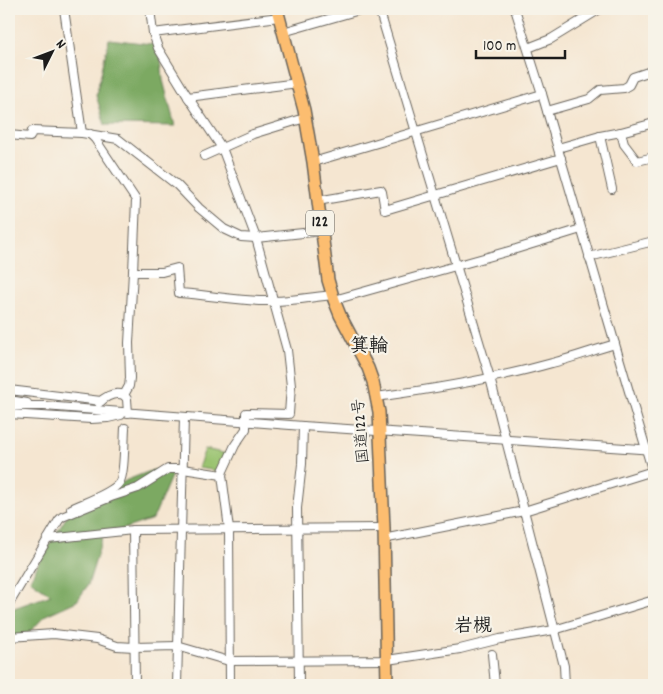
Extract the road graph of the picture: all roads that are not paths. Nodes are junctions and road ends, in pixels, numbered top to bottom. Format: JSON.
{"nodes":[{"id":1,"x":64,"y":9,"type":"edge"},
{"id":2,"x":150,"y":9,"type":"edge"},
{"id":3,"x":363,"y":9,"type":"edge"},
{"id":4,"x":379,"y":9,"type":"edge"},
{"id":5,"x":516,"y":9,"type":"edge"},
{"id":6,"x":600,"y":9,"type":"edge"},
{"id":7,"x":278,"y":13,"type":"edge"},
{"id":8,"x":283,"y":32,"type":"junction"},
{"id":9,"x":153,"y":33,"type":"junction"},
{"id":10,"x":528,"y":48,"type":"junction"},
{"id":11,"x":654,"y":70,"type":"edge"},
{"id":12,"x":298,"y":83,"type":"junction"},
{"id":13,"x":542,"y":94,"type":"junction"},
{"id":14,"x":188,"y":97,"type":"junction"},
{"id":15,"x":547,"y":111,"type":"junction"},
{"id":16,"x":305,"y":118,"type":"junction"},
{"id":17,"x":654,"y":123,"type":"edge"},
{"id":18,"x":416,"y":131,"type":"junction"},
{"id":19,"x":621,"y":132,"type":"junction"},
{"id":20,"x":86,"y":133,"type":"junction"},
{"id":21,"x":9,"y":135,"type":"edge"},
{"id":22,"x":600,"y":136,"type":"junction"},
{"id":23,"x":222,"y":148,"type":"junction"},
{"id":24,"x":558,"y":148,"type":"junction"},
{"id":25,"x":204,"y":156,"type":"dead end"},
{"id":26,"x":654,"y":157,"type":"edge"},
{"id":27,"x":561,"y":158,"type":"junction"},
{"id":28,"x":313,"y":162,"type":"junction"},
{"id":29,"x":612,"y":189,"type":"dead end"},
{"id":30,"x":436,"y":195,"type":"junction"},
{"id":31,"x":317,"y":201,"type":"junction"},
{"id":32,"x":581,"y":229,"type":"junction"},
{"id":33,"x":322,"y":231,"type":"junction"},
{"id":34,"x":256,"y":238,"type":"junction"},
{"id":35,"x":654,"y":241,"type":"edge"},
{"id":36,"x":589,"y":257,"type":"junction"},
{"id":37,"x":456,"y":266,"type":"junction"},
{"id":38,"x":133,"y":272,"type":"junction"},
{"id":39,"x":333,"y":298,"type":"junction"},
{"id":40,"x":273,"y":301,"type":"junction"},
{"id":41,"x":614,"y":344,"type":"junction"},
{"id":42,"x":490,"y":378,"type":"junction"},
{"id":43,"x":9,"y":390,"type":"edge"},
{"id":44,"x":124,"y":395,"type":"junction"},
{"id":45,"x":376,"y":397,"type":"junction"},
{"id":46,"x":9,"y":400,"type":"edge"},
{"id":47,"x":101,"y":400,"type":"junction"},
{"id":48,"x":9,"y":406,"type":"edge"},
{"id":49,"x":44,"y":406,"type":"junction"},
{"id":50,"x":94,"y":411,"type":"junction"},
{"id":51,"x":128,"y":413,"type":"junction"},
{"id":52,"x":9,"y":414,"type":"edge"},
{"id":53,"x":184,"y":417,"type":"junction"},
{"id":54,"x":246,"y":422,"type":"junction"},
{"id":55,"x":303,"y":426,"type":"junction"},
{"id":56,"x":125,"y":428,"type":"dead end"},
{"id":57,"x":380,"y":431,"type":"junction"},
{"id":58,"x":505,"y":440,"type":"junction"},
{"id":59,"x":650,"y":450,"type":"edge"},
{"id":60,"x":183,"y":469,"type":"junction"},
{"id":61,"x":654,"y":474,"type":"edge"},
{"id":62,"x":222,"y":475,"type":"junction"},
{"id":63,"x":524,"y":511,"type":"junction"},
{"id":64,"x":62,"y":517,"type":"junction"},
{"id":65,"x":298,"y":528,"type":"junction"},
{"id":66,"x":229,"y":529,"type":"junction"},
{"id":67,"x":133,"y":530,"type":"junction"},
{"id":68,"x":181,"y":530,"type":"junction"},
{"id":69,"x":384,"y":534,"type":"junction"},
{"id":70,"x":48,"y":539,"type":"junction"},
{"id":71,"x":654,"y":600,"type":"edge"},
{"id":72,"x":9,"y":604,"type":"edge"},
{"id":73,"x":554,"y":630,"type":"junction"},
{"id":74,"x":9,"y":637,"type":"edge"},
{"id":75,"x":177,"y":646,"type":"junction"},
{"id":76,"x":134,"y":647,"type":"junction"},
{"id":77,"x":492,"y":654,"type":"dead end"},
{"id":78,"x":386,"y":660,"type":"junction"},
{"id":79,"x":229,"y":661,"type":"junction"},
{"id":80,"x":298,"y":661,"type":"junction"},
{"id":81,"x":134,"y":685,"type":"edge"},
{"id":82,"x":177,"y":685,"type":"edge"},
{"id":83,"x":230,"y":685,"type":"edge"},
{"id":84,"x":299,"y":685,"type":"edge"},
{"id":85,"x":387,"y":685,"type":"edge"},
{"id":86,"x":495,"y":685,"type":"edge"},
{"id":87,"x":565,"y":685,"type":"edge"}],
"edges":[{"from":1,"to":20,"type":"street"},
{"from":2,"to":9,"type":"street"},
{"from":3,"to":8,"type":"street"},
{"from":4,"to":18,"type":"street"},
{"from":5,"to":10,"type":"street"},
{"from":6,"to":10,"type":"street"},
{"from":7,"to":8,"type":"highway","name":"国道122号","number":"122"},
{"from":7,"to":9,"type":"street"},
{"from":8,"to":12,"type":"highway","name":"国道122号","number":"122"},
{"from":9,"to":14,"type":"street"},
{"from":10,"to":13,"type":"street"},
{"from":11,"to":15,"type":"street"},
{"from":12,"to":14,"type":"street"},
{"from":12,"to":16,"type":"highway","name":"国道122号","number":"122"},
{"from":13,"to":15,"type":"street"},
{"from":13,"to":18,"type":"street"},
{"from":14,"to":23,"type":"street"},
{"from":15,"to":24,"type":"street"},
{"from":16,"to":23,"type":"street"},
{"from":16,"to":28,"type":"highway","name":"国道122号","number":"122"},
{"from":17,"to":19,"type":"street"},
{"from":18,"to":28,"type":"street"},
{"from":18,"to":30,"type":"street"},
{"from":19,"to":22,"type":"street"},
{"from":19,"to":26,"type":"street"},
{"from":20,"to":21,"type":"street"},
{"from":20,"to":34,"type":"street"},
{"from":20,"to":38,"type":"street"},
{"from":22,"to":24,"type":"street"},
{"from":22,"to":29,"type":"street"},
{"from":23,"to":25,"type":"street"},
{"from":23,"to":34,"type":"street"},
{"from":24,"to":27,"type":"street"},
{"from":27,"to":30,"type":"street"},
{"from":27,"to":32,"type":"street"},
{"from":28,"to":31,"type":"highway","name":"国道122号","number":"122"},
{"from":30,"to":31,"type":"street"},
{"from":30,"to":37,"type":"street"},
{"from":31,"to":33,"type":"highway","name":"国道122号","number":"122"},
{"from":32,"to":36,"type":"street"},
{"from":32,"to":37,"type":"street"},
{"from":33,"to":34,"type":"street"},
{"from":33,"to":39,"type":"highway","name":"国道122号","number":"122"},
{"from":34,"to":40,"type":"street"},
{"from":35,"to":36,"type":"street"},
{"from":36,"to":41,"type":"street"},
{"from":37,"to":39,"type":"street"},
{"from":37,"to":42,"type":"street"},
{"from":38,"to":40,"type":"street"},
{"from":38,"to":44,"type":"street"},
{"from":39,"to":40,"type":"street"},
{"from":39,"to":45,"type":"highway","name":"国道122号","number":"122"},
{"from":40,"to":54,"type":"street"},
{"from":41,"to":42,"type":"street"},
{"from":41,"to":59,"type":"street"},
{"from":42,"to":45,"type":"street"},
{"from":42,"to":58,"type":"street"},
{"from":43,"to":47,"type":"street"},
{"from":44,"to":47,"type":"street"},
{"from":44,"to":51,"type":"street"},
{"from":45,"to":57,"type":"highway","name":"国道122号","number":"122"},
{"from":46,"to":49,"type":"street"},
{"from":47,"to":50,"type":"street"},
{"from":48,"to":49,"type":"street"},
{"from":49,"to":50,"type":"street"},
{"from":50,"to":51,"type":"street"},
{"from":51,"to":52,"type":"street"},
{"from":51,"to":53,"type":"street"},
{"from":53,"to":54,"type":"street"},
{"from":53,"to":60,"type":"street"},
{"from":54,"to":55,"type":"street"},
{"from":54,"to":62,"type":"street"},
{"from":55,"to":57,"type":"street"},
{"from":55,"to":65,"type":"street"},
{"from":56,"to":64,"type":"street"},
{"from":57,"to":58,"type":"street"},
{"from":57,"to":69,"type":"highway","name":"国道122号","number":"122"},
{"from":58,"to":59,"type":"street"},
{"from":58,"to":63,"type":"street"},
{"from":59,"to":61,"type":"street"},
{"from":60,"to":62,"type":"street"},
{"from":60,"to":64,"type":"street"},
{"from":60,"to":68,"type":"street"},
{"from":61,"to":63,"type":"street"},
{"from":62,"to":66,"type":"street"},
{"from":63,"to":69,"type":"street"},
{"from":63,"to":73,"type":"street"},
{"from":64,"to":70,"type":"street"},
{"from":65,"to":66,"type":"street"},
{"from":65,"to":69,"type":"street"},
{"from":65,"to":80,"type":"street"},
{"from":66,"to":68,"type":"street"},
{"from":66,"to":79,"type":"street"},
{"from":67,"to":68,"type":"street"},
{"from":67,"to":70,"type":"street"},
{"from":67,"to":76,"type":"street"},
{"from":68,"to":75,"type":"street"},
{"from":69,"to":78,"type":"highway","name":"国道122号","number":"122"},
{"from":70,"to":72,"type":"street"},
{"from":71,"to":73,"type":"street"},
{"from":73,"to":78,"type":"street"},
{"from":73,"to":87,"type":"street"},
{"from":74,"to":76,"type":"street"},
{"from":75,"to":76,"type":"street"},
{"from":75,"to":79,"type":"street"},
{"from":75,"to":82,"type":"street"},
{"from":76,"to":81,"type":"street"},
{"from":77,"to":86,"type":"street"},
{"from":78,"to":80,"type":"street"},
{"from":78,"to":85,"type":"highway","name":"国道122号","number":"122"},
{"from":79,"to":80,"type":"street"},
{"from":79,"to":83,"type":"street"},
{"from":80,"to":84,"type":"street"}]}
